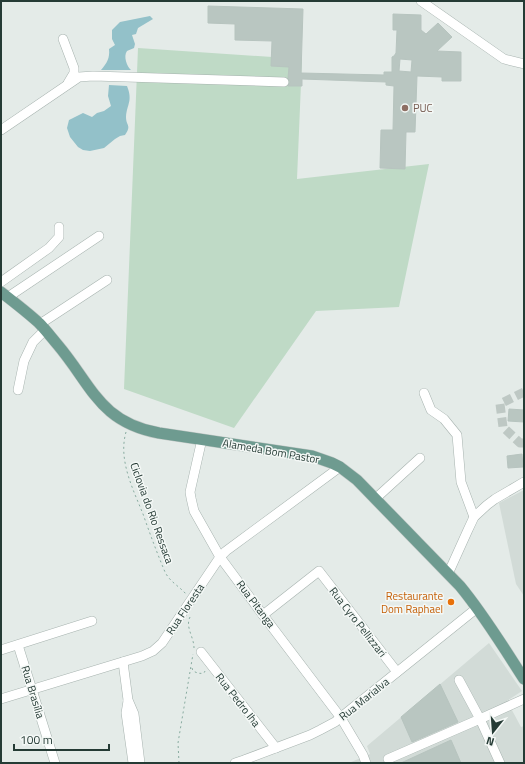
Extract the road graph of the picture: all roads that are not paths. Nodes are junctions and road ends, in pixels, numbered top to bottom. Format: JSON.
{"nodes":[{"id":1,"x":421,"y":1,"type":"edge"},
{"id":2,"x":63,"y":39,"type":"dead end"},
{"id":3,"x":524,"y":64,"type":"edge"},
{"id":4,"x":284,"y":82,"type":"dead end"},
{"id":5,"x":67,"y":85,"type":"junction"},
{"id":6,"x":1,"y":130,"type":"edge"},
{"id":7,"x":59,"y":228,"type":"dead end"},
{"id":8,"x":99,"y":236,"type":"dead end"},
{"id":9,"x":107,"y":280,"type":"dead end"},
{"id":10,"x":1,"y":282,"type":"edge"},
{"id":11,"x":4,"y":294,"type":"edge"},
{"id":12,"x":43,"y":327,"type":"junction"},
{"id":13,"x":18,"y":390,"type":"dead end"},
{"id":14,"x":424,"y":392,"type":"dead end"},
{"id":15,"x":202,"y":439,"type":"junction"},
{"id":16,"x":420,"y":458,"type":"dead end"},
{"id":17,"x":340,"y":467,"type":"junction"},
{"id":18,"x":524,"y":482,"type":"edge"},
{"id":19,"x":375,"y":499,"type":"junction"},
{"id":20,"x":474,"y":517,"type":"junction"},
{"id":21,"x":220,"y":557,"type":"junction"},
{"id":22,"x":448,"y":574,"type":"junction"},
{"id":23,"x":477,"y":608,"type":"junction"},
{"id":24,"x":263,"y":615,"type":"junction"},
{"id":25,"x":92,"y":621,"type":"dead end"},
{"id":26,"x":18,"y":645,"type":"junction"},
{"id":27,"x":1,"y":650,"type":"edge"},
{"id":28,"x":201,"y":652,"type":"dead end"},
{"id":29,"x":123,"y":662,"type":"junction"},
{"id":30,"x":397,"y":672,"type":"junction"},
{"id":31,"x":524,"y":679,"type":"edge"},
{"id":32,"x":459,"y":680,"type":"dead end"},
{"id":33,"x":32,"y":690,"type":"junction"},
{"id":34,"x":1,"y":699,"type":"edge"},
{"id":35,"x":524,"y":699,"type":"edge"},
{"id":36,"x":128,"y":700,"type":"junction"},
{"id":37,"x":341,"y":718,"type":"junction"},
{"id":38,"x":480,"y":720,"type":"junction"},
{"id":39,"x":276,"y":748,"type":"junction"},
{"id":40,"x":364,"y":759,"type":"edge"},
{"id":41,"x":388,"y":759,"type":"dead end"},
{"id":42,"x":55,"y":763,"type":"edge"},
{"id":43,"x":133,"y":763,"type":"edge"},
{"id":44,"x":140,"y":763,"type":"edge"},
{"id":45,"x":235,"y":763,"type":"edge"},
{"id":46,"x":500,"y":763,"type":"edge"}],
"edges":[{"from":1,"to":3,"type":"street"},
{"from":2,"to":5,"type":"street"},
{"from":4,"to":5,"type":"street"},
{"from":5,"to":6,"type":"street"},
{"from":7,"to":10,"type":"street"},
{"from":8,"to":11,"type":"street"},
{"from":9,"to":12,"type":"street"},
{"from":11,"to":12,"type":"main road","name":"Alameda Bom Pastor"},
{"from":12,"to":13,"type":"street"},
{"from":12,"to":15,"type":"main road","name":"Alameda Bom Pastor"},
{"from":14,"to":20,"type":"street"},
{"from":15,"to":17,"type":"main road","name":"Alameda Bom Pastor"},
{"from":15,"to":21,"type":"street","name":"Rua Pitanga"},
{"from":16,"to":19,"type":"street"},
{"from":17,"to":19,"type":"main road","name":"Alameda Bom Pastor"},
{"from":17,"to":21,"type":"street","name":"Rua Floresta"},
{"from":18,"to":20,"type":"street"},
{"from":19,"to":22,"type":"main road","name":"Alameda Bom Pastor"},
{"from":20,"to":22,"type":"street"},
{"from":21,"to":24,"type":"street","name":"Rua Pitanga"},
{"from":21,"to":29,"type":"street","name":"Rua Floresta"},
{"from":22,"to":23,"type":"main road","name":"Alameda Bom Pastor"},
{"from":23,"to":30,"type":"street","name":"Rua Marialva"},
{"from":23,"to":31,"type":"main road","name":"Alameda Bom Pastor"},
{"from":24,"to":30,"type":"street","name":"Rua Cyro Pellizzari"},
{"from":24,"to":37,"type":"street","name":"Rua Pitanga"},
{"from":25,"to":26,"type":"street"},
{"from":26,"to":27,"type":"street"},
{"from":26,"to":33,"type":"street","name":"Rua Brasília"},
{"from":28,"to":39,"type":"street","name":"Rua Pedro Iha"},
{"from":29,"to":33,"type":"street","name":"Rua Floresta"},
{"from":29,"to":36,"type":"street"},
{"from":30,"to":37,"type":"street","name":"Rua Marialva"},
{"from":32,"to":38,"type":"street"},
{"from":33,"to":34,"type":"street","name":"Rua Floresta"},
{"from":33,"to":42,"type":"street","name":"Rua Brasília"},
{"from":35,"to":38,"type":"street"},
{"from":36,"to":43,"type":"street"},
{"from":36,"to":44,"type":"street"},
{"from":37,"to":39,"type":"street","name":"Rua Marialva"},
{"from":37,"to":40,"type":"street","name":"Rua Pitanga"},
{"from":38,"to":41,"type":"street"},
{"from":38,"to":46,"type":"street"},
{"from":39,"to":45,"type":"street","name":"Rua Marialva"}]}
